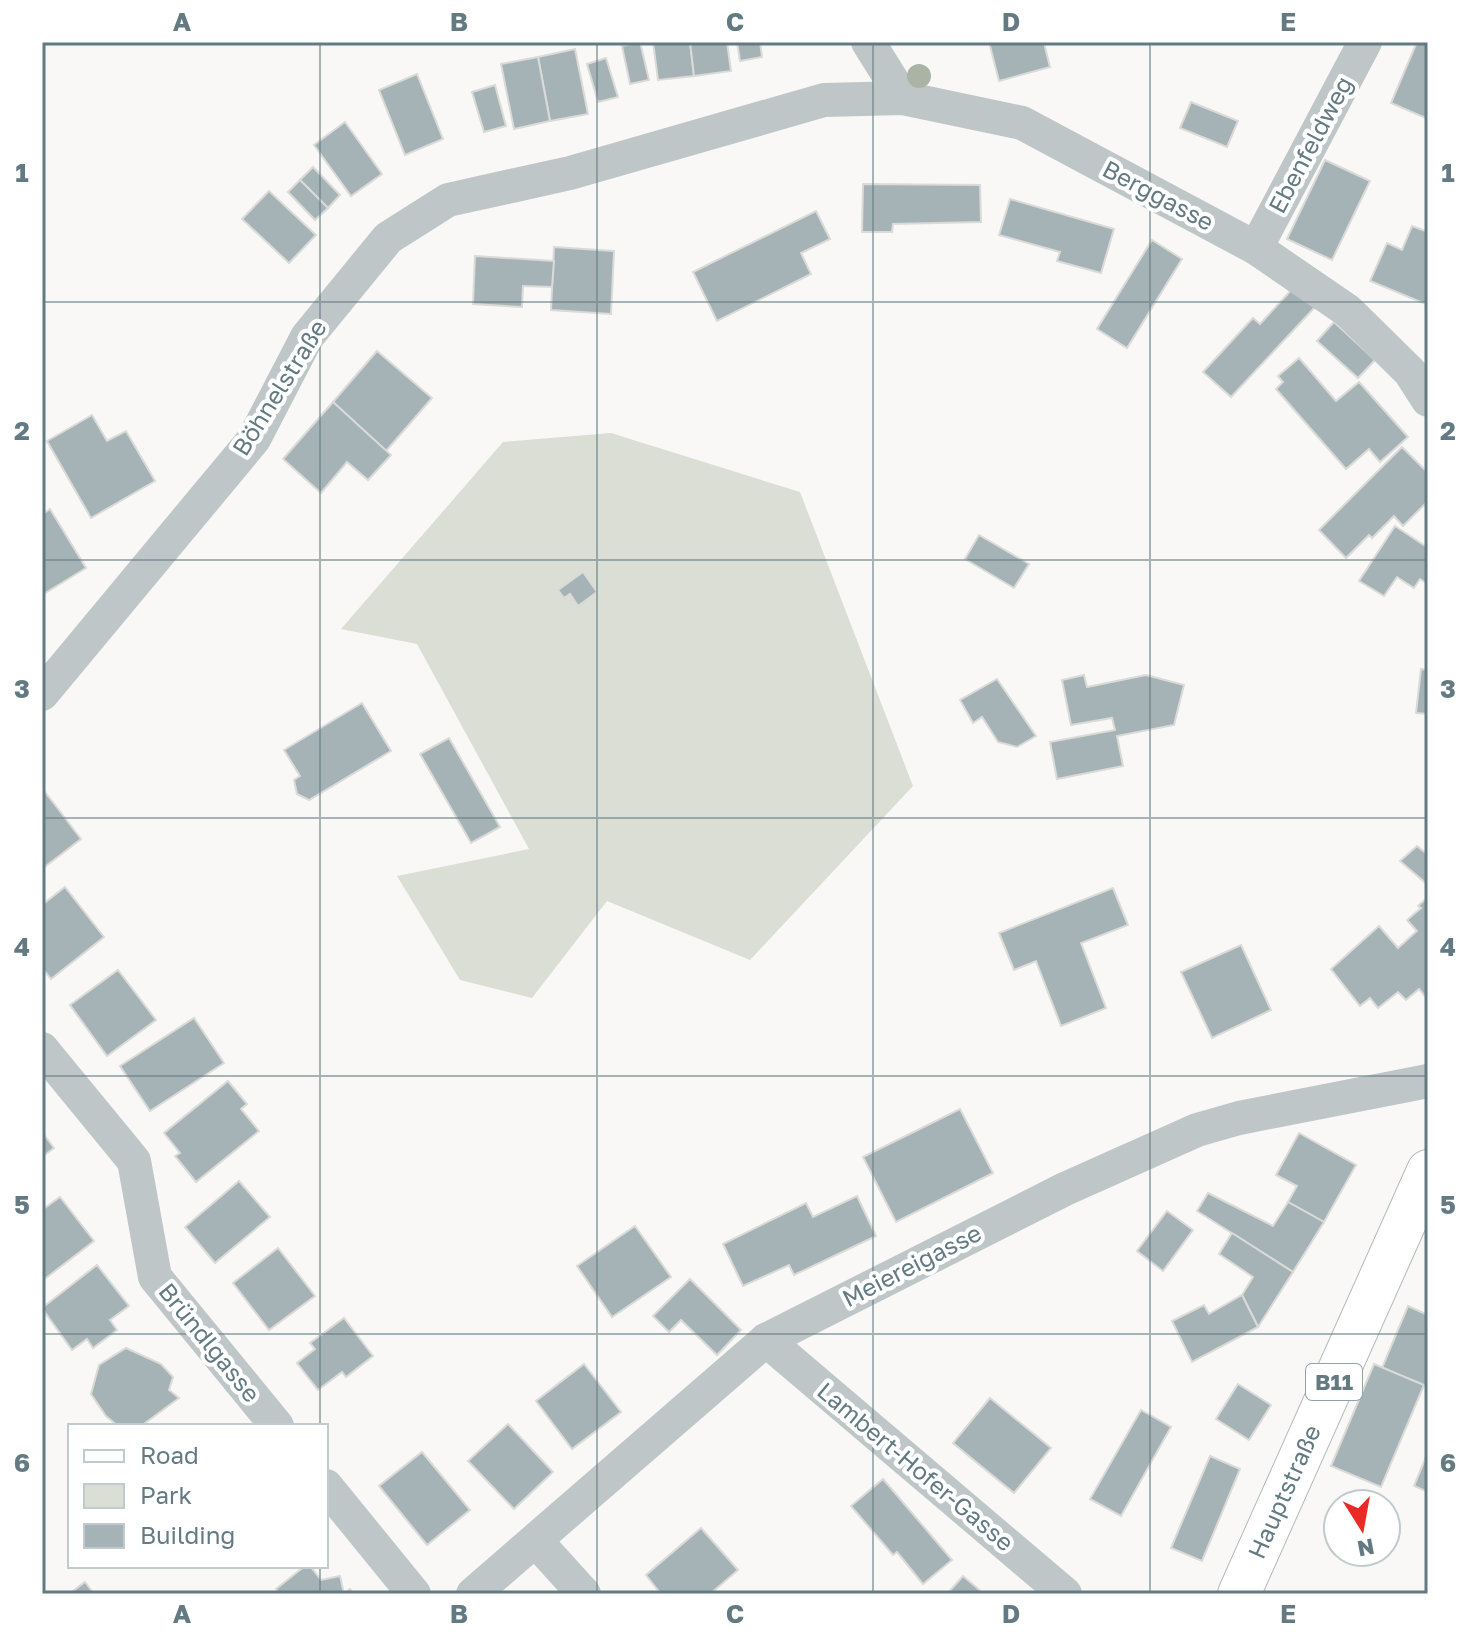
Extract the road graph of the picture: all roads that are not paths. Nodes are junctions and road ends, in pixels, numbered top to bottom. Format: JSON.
{"nodes":[{"id":1,"x":868,"y":42,"type":"edge"},
{"id":2,"x":1365,"y":42,"type":"edge"},
{"id":3,"x":903,"y":98,"type":"junction"},
{"id":4,"x":1256,"y":248,"type":"junction"},
{"id":5,"x":1428,"y":400,"type":"edge"},
{"id":6,"x":42,"y":694,"type":"edge"},
{"id":7,"x":42,"y":1049,"type":"edge"},
{"id":8,"x":1428,"y":1081,"type":"edge"},
{"id":9,"x":1428,"y":1171,"type":"edge"},
{"id":10,"x":766,"y":1340,"type":"junction"},
{"id":11,"x":275,"y":1424,"type":"edge"},
{"id":12,"x":328,"y":1488,"type":"edge"},
{"id":13,"x":536,"y":1541,"type":"junction"},
{"id":14,"x":414,"y":1594,"type":"edge"},
{"id":15,"x":473,"y":1594,"type":"edge"},
{"id":16,"x":584,"y":1594,"type":"edge"},
{"id":17,"x":1065,"y":1594,"type":"edge"},
{"id":18,"x":1239,"y":1594,"type":"edge"}],
"edges":[{"from":1,"to":3,"type":"street"},
{"from":2,"to":4,"type":"street","name":"Ebenfeldweg"},
{"from":3,"to":4,"type":"street","name":"Berggasse"},
{"from":3,"to":6,"type":"street","name":"Böhnelstraße"},
{"from":4,"to":5,"type":"street","name":"Berggasse"},
{"from":7,"to":11,"type":"street","name":"Bründlgasse"},
{"from":8,"to":10,"type":"street","name":"Meiereigasse"},
{"from":9,"to":18,"type":"main road","name":"Hauptstraße","number":"B11"},
{"from":10,"to":13,"type":"street","name":"Meiereigasse"},
{"from":10,"to":17,"type":"street","name":"Lambert-Hofer-Gasse"},
{"from":12,"to":14,"type":"street"},
{"from":13,"to":15,"type":"street","name":"Meiereigasse"},
{"from":13,"to":16,"type":"street"}]}
